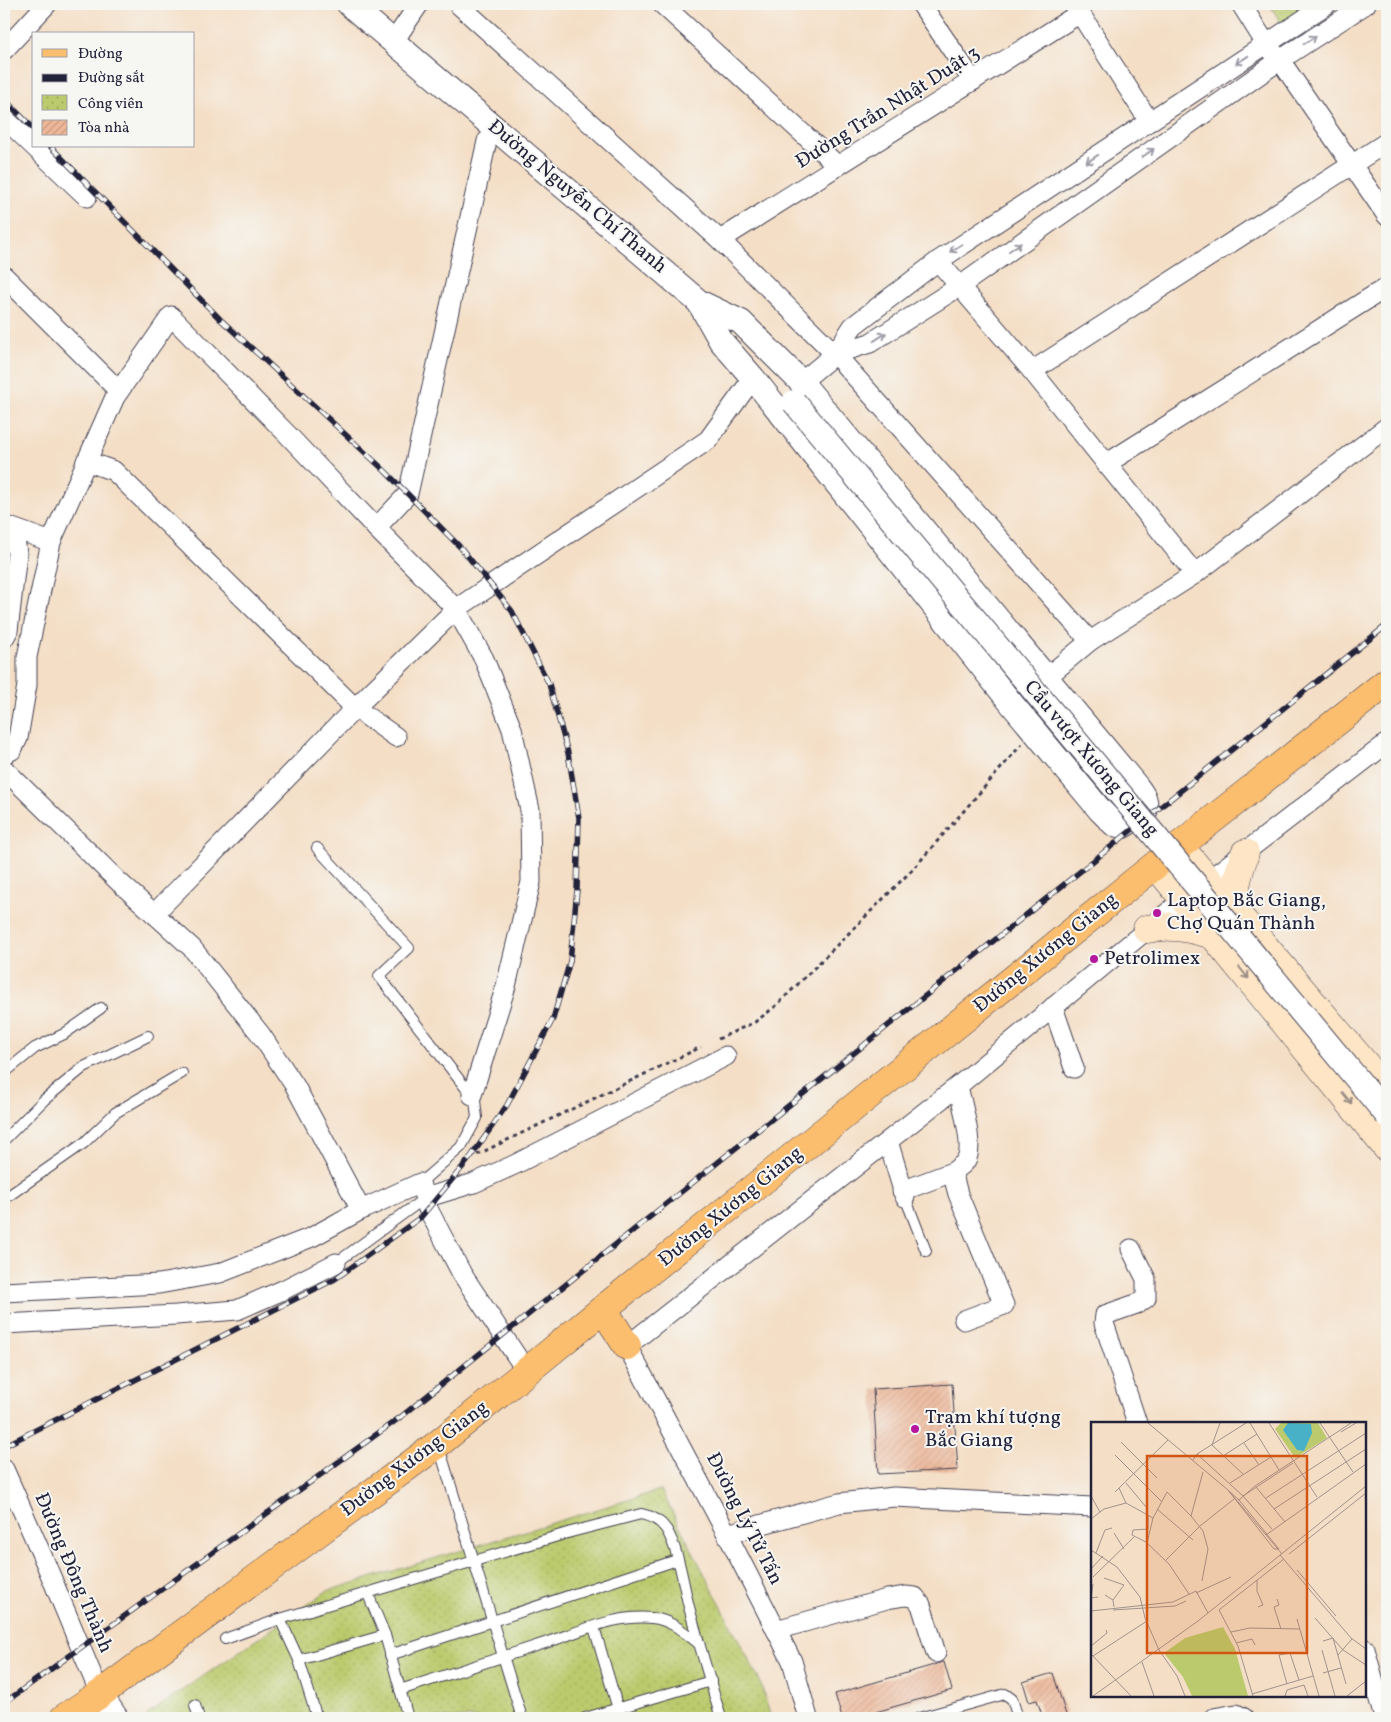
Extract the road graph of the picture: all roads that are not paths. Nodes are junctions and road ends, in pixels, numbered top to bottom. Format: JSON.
{"nodes":[{"id":1,"x":47,"y":4,"type":"edge"},
{"id":2,"x":349,"y":4,"type":"edge"},
{"id":3,"x":420,"y":4,"type":"edge"},
{"id":4,"x":458,"y":4,"type":"edge"},
{"id":5,"x":662,"y":4,"type":"edge"},
{"id":6,"x":921,"y":4,"type":"edge"},
{"id":7,"x":1241,"y":4,"type":"edge"},
{"id":8,"x":1327,"y":4,"type":"edge"},
{"id":9,"x":1366,"y":4,"type":"edge"},
{"id":10,"x":1077,"y":8,"type":"edge"},
{"id":11,"x":394,"y":41,"type":"junction"},
{"id":12,"x":1266,"y":44,"type":"junction"},
{"id":13,"x":4,"y":50,"type":"edge"},
{"id":14,"x":1280,"y":60,"type":"junction"},
{"id":15,"x":973,"y":81,"type":"junction"},
{"id":16,"x":4,"y":118,"type":"edge"},
{"id":17,"x":1149,"y":121,"type":"junction"},
{"id":18,"x":487,"y":142,"type":"dead end"},
{"id":19,"x":1387,"y":142,"type":"edge"},
{"id":20,"x":32,"y":145,"type":"edge"},
{"id":21,"x":36,"y":148,"type":"edge"},
{"id":22,"x":1352,"y":164,"type":"junction"},
{"id":23,"x":838,"y":166,"type":"junction"},
{"id":24,"x":87,"y":197,"type":"dead end"},
{"id":25,"x":1387,"y":216,"type":"edge"},
{"id":26,"x":720,"y":240,"type":"junction"},
{"id":27,"x":938,"y":261,"type":"junction"},
{"id":28,"x":4,"y":276,"type":"edge"},
{"id":29,"x":960,"y":286,"type":"junction"},
{"id":30,"x":1387,"y":287,"type":"edge"},
{"id":31,"x":699,"y":302,"type":"junction"},
{"id":32,"x":835,"y":354,"type":"junction"},
{"id":33,"x":1032,"y":370,"type":"junction"},
{"id":34,"x":753,"y":378,"type":"junction"},
{"id":35,"x":119,"y":391,"type":"junction"},
{"id":36,"x":798,"y":392,"type":"junction"},
{"id":37,"x":1387,"y":427,"type":"edge"},
{"id":38,"x":86,"y":461,"type":"junction"},
{"id":39,"x":1106,"y":464,"type":"junction"},
{"id":40,"x":6,"y":526,"type":"edge"},
{"id":41,"x":376,"y":528,"type":"junction"},
{"id":42,"x":51,"y":542,"type":"junction"},
{"id":43,"x":1195,"y":574,"type":"junction"},
{"id":44,"x":456,"y":609,"type":"junction"},
{"id":45,"x":4,"y":638,"type":"edge"},
{"id":46,"x":1090,"y":641,"type":"junction"},
{"id":47,"x":1047,"y":677,"type":"junction"},
{"id":48,"x":1387,"y":682,"type":"edge"},
{"id":49,"x":1011,"y":703,"type":"junction"},
{"id":50,"x":355,"y":708,"type":"junction"},
{"id":51,"x":396,"y":737,"type":"dead end"},
{"id":52,"x":1387,"y":743,"type":"edge"},
{"id":53,"x":4,"y":754,"type":"edge"},
{"id":54,"x":4,"y":769,"type":"edge"},
{"id":55,"x":1179,"y":846,"type":"junction"},
{"id":56,"x":317,"y":848,"type":"dead end"},
{"id":57,"x":1245,"y":853,"type":"junction"},
{"id":58,"x":1156,"y":865,"type":"junction"},
{"id":59,"x":1208,"y":882,"type":"junction"},
{"id":60,"x":1184,"y":900,"type":"junction"},
{"id":61,"x":1234,"y":912,"type":"junction"},
{"id":62,"x":154,"y":914,"type":"junction"},
{"id":63,"x":1147,"y":930,"type":"junction"},
{"id":64,"x":1210,"y":931,"type":"junction"},
{"id":65,"x":1053,"y":1007,"type":"junction"},
{"id":66,"x":101,"y":1008,"type":"dead end"},
{"id":67,"x":148,"y":1036,"type":"dead end"},
{"id":68,"x":726,"y":1056,"type":"dead end"},
{"id":69,"x":1074,"y":1068,"type":"dead end"},
{"id":70,"x":4,"y":1073,"type":"edge"},
{"id":71,"x":182,"y":1073,"type":"dead end"},
{"id":72,"x":958,"y":1086,"type":"junction"},
{"id":73,"x":1387,"y":1090,"type":"edge"},
{"id":74,"x":472,"y":1095,"type":"junction"},
{"id":75,"x":1387,"y":1115,"type":"edge"},
{"id":76,"x":4,"y":1140,"type":"edge"},
{"id":77,"x":888,"y":1141,"type":"junction"},
{"id":78,"x":1387,"y":1148,"type":"edge"},
{"id":79,"x":955,"y":1171,"type":"junction"},
{"id":80,"x":422,"y":1191,"type":"junction"},
{"id":81,"x":903,"y":1194,"type":"junction"},
{"id":82,"x":4,"y":1199,"type":"edge"},
{"id":83,"x":361,"y":1210,"type":"junction"},
{"id":84,"x":1131,"y":1249,"type":"dead end"},
{"id":85,"x":926,"y":1251,"type":"dead end"},
{"id":86,"x":336,"y":1263,"type":"joint"},
{"id":87,"x":4,"y":1292,"type":"edge"},
{"id":88,"x":603,"y":1309,"type":"junction"},
{"id":89,"x":964,"y":1320,"type":"dead end"},
{"id":90,"x":4,"y":1324,"type":"edge"},
{"id":91,"x":628,"y":1346,"type":"junction"},
{"id":92,"x":527,"y":1372,"type":"junction"},
{"id":93,"x":1138,"y":1422,"type":"edge"},
{"id":94,"x":438,"y":1444,"type":"junction"},
{"id":95,"x":4,"y":1470,"type":"edge"},
{"id":96,"x":1091,"y":1507,"type":"edge"},
{"id":97,"x":727,"y":1534,"type":"junction"},
{"id":98,"x":678,"y":1560,"type":"junction"},
{"id":99,"x":473,"y":1561,"type":"junction"},
{"id":100,"x":368,"y":1594,"type":"junction"},
{"id":101,"x":280,"y":1619,"type":"junction"},
{"id":102,"x":493,"y":1621,"type":"junction"},
{"id":103,"x":594,"y":1627,"type":"junction"},
{"id":104,"x":776,"y":1630,"type":"junction"},
{"id":105,"x":385,"y":1635,"type":"junction"},
{"id":106,"x":225,"y":1639,"type":"dead end"},
{"id":107,"x":698,"y":1643,"type":"junction"},
{"id":108,"x":936,"y":1653,"type":"dead end"},
{"id":109,"x":1366,"y":1653,"type":"edge"},
{"id":110,"x":390,"y":1655,"type":"junction"},
{"id":111,"x":503,"y":1656,"type":"junction"},
{"id":112,"x":299,"y":1660,"type":"junction"},
{"id":113,"x":711,"y":1681,"type":"junction"},
{"id":114,"x":400,"y":1690,"type":"junction"},
{"id":115,"x":100,"y":1694,"type":"junction"},
{"id":116,"x":195,"y":1705,"type":"dead end"},
{"id":117,"x":618,"y":1709,"type":"junction"},
{"id":118,"x":945,"y":1715,"type":"edge"},
{"id":119,"x":405,"y":1717,"type":"edge"},
{"id":120,"x":64,"y":1718,"type":"edge"},
{"id":121,"x":116,"y":1718,"type":"edge"},
{"id":122,"x":198,"y":1718,"type":"edge"},
{"id":123,"x":317,"y":1718,"type":"edge"},
{"id":124,"x":522,"y":1718,"type":"edge"},
{"id":125,"x":585,"y":1718,"type":"edge"},
{"id":126,"x":722,"y":1718,"type":"edge"},
{"id":127,"x":808,"y":1718,"type":"edge"},
{"id":128,"x":919,"y":1718,"type":"edge"},
{"id":129,"x":1018,"y":1718,"type":"edge"},
{"id":130,"x":1213,"y":1718,"type":"edge"},
{"id":131,"x":1244,"y":1718,"type":"edge"},
{"id":132,"x":1384,"y":1718,"type":"edge"}],
"edges":[{"from":1,"to":13,"type":"street"},
{"from":2,"to":11,"type":"street","name":"Đường Nguyễn Chí Thanh"},
{"from":3,"to":11,"type":"street"},
{"from":4,"to":26,"type":"street"},
{"from":5,"to":23,"type":"street"},
{"from":6,"to":15,"type":"street"},
{"from":7,"to":12,"type":"street"},
{"from":8,"to":12,"type":"street"},
{"from":14,"to":9,"type":"street","one_way":true},
{"from":10,"to":15,"type":"street","name":"Đường Trần Nhật Duật 3"},
{"from":10,"to":17,"type":"street"},
{"from":11,"to":31,"type":"street","name":"Đường Nguyễn Chí Thanh"},
{"from":12,"to":14,"type":"street"},
{"from":12,"to":17,"type":"street","one_way":true},
{"from":14,"to":22,"type":"street"},
{"from":29,"to":14,"type":"street","one_way":true},
{"from":15,"to":23,"type":"street","name":"Đường Trần Nhật Duật 3"},
{"from":16,"to":20,"type":"street"},
{"from":17,"to":27,"type":"street","one_way":true},
{"from":18,"to":41,"type":"street"},
{"from":19,"to":22,"type":"street"},
{"from":21,"to":24,"type":"street"},
{"from":22,"to":25,"type":"street"},
{"from":22,"to":33,"type":"street"},
{"from":23,"to":26,"type":"street","name":"Đường Trần Nhật Duật 3"},
{"from":26,"to":32,"type":"street"},
{"from":27,"to":29,"type":"street"},
{"from":27,"to":32,"type":"street"},
{"from":28,"to":35,"type":"street"},
{"from":32,"to":29,"type":"street","one_way":true},
{"from":29,"to":33,"type":"street"},
{"from":30,"to":39,"type":"street"},
{"from":31,"to":34,"type":"street"},
{"from":31,"to":36,"type":"street","name":"Đường Nguyễn Chí Thanh"},
{"from":32,"to":36,"type":"street"},
{"from":32,"to":46,"type":"street"},
{"from":33,"to":39,"type":"street"},
{"from":34,"to":44,"type":"street"},
{"from":34,"to":49,"type":"street"},
{"from":35,"to":38,"type":"street"},
{"from":35,"to":41,"type":"street"},
{"from":36,"to":47,"type":"street"},
{"from":36,"to":75,"type":"street","name":"Cầu vượt Xương Giang","bridge":true},
{"from":37,"to":43,"type":"street"},
{"from":38,"to":42,"type":"street"},
{"from":38,"to":50,"type":"street"},
{"from":39,"to":43,"type":"street"},
{"from":40,"to":42,"type":"street"},
{"from":40,"to":45,"type":"street"},
{"from":41,"to":44,"type":"street"},
{"from":42,"to":53,"type":"street"},
{"from":43,"to":46,"type":"street"},
{"from":44,"to":50,"type":"street"},
{"from":44,"to":74,"type":"street"},
{"from":46,"to":47,"type":"street"},
{"from":47,"to":49,"type":"street"},
{"from":47,"to":49,"type":"street"},
{"from":48,"to":55,"type":"main road","name":"Đường Xương Giang"},
{"from":50,"to":51,"type":"street"},
{"from":50,"to":62,"type":"street"},
{"from":52,"to":57,"type":"street"},
{"from":54,"to":62,"type":"street"},
{"from":55,"to":58,"type":"main road","name":"Đường Xương Giang"},
{"from":55,"to":59,"type":"main road"},
{"from":56,"to":74,"type":"lane"},
{"from":57,"to":59,"type":"street"},
{"from":57,"to":61,"type":"main road"},
{"from":58,"to":60,"type":"main road"},
{"from":58,"to":88,"type":"main road","name":"Đường Xương Giang"},
{"from":59,"to":60,"type":"street"},
{"from":59,"to":61,"type":"main road"},
{"from":60,"to":63,"type":"street"},
{"from":60,"to":64,"type":"main road"},
{"from":61,"to":64,"type":"main road"},
{"from":61,"to":73,"type":"main road"},
{"from":62,"to":83,"type":"street"},
{"from":63,"to":64,"type":"main road"},
{"from":63,"to":65,"type":"street"},
{"from":64,"to":78,"type":"main road","one_way":true},
{"from":65,"to":69,"type":"street"},
{"from":65,"to":72,"type":"street"},
{"from":66,"to":70,"type":"lane"},
{"from":67,"to":76,"type":"lane"},
{"from":68,"to":80,"type":"street"},
{"from":71,"to":82,"type":"lane"},
{"from":72,"to":77,"type":"street"},
{"from":72,"to":79,"type":"street"},
{"from":74,"to":80,"type":"lane"},
{"from":77,"to":81,"type":"street"},
{"from":77,"to":91,"type":"street"},
{"from":79,"to":81,"type":"street"},
{"from":79,"to":89,"type":"street"},
{"from":80,"to":83,"type":"street"},
{"from":80,"to":86,"type":"lane"},
{"from":80,"to":92,"type":"street"},
{"from":81,"to":85,"type":"lane"},
{"from":83,"to":87,"type":"street"},
{"from":84,"to":93,"type":"street"},
{"from":86,"to":90,"type":"street"},
{"from":88,"to":91,"type":"main road"},
{"from":88,"to":92,"type":"main road","name":"Đường Xương Giang"},
{"from":91,"to":97,"type":"street","name":"Đường Lý Tử Tấn"},
{"from":92,"to":94,"type":"main road","name":"Đường Xương Giang"},
{"from":94,"to":99,"type":"lane"},
{"from":94,"to":115,"type":"main road","name":"Đường Xương Giang"},
{"from":95,"to":115,"type":"street","name":"Đường Đông Thành"},
{"from":96,"to":97,"type":"street"},
{"from":97,"to":104,"type":"street","name":"Đường Lý Tử Tấn"},
{"from":98,"to":99,"type":"lane"},
{"from":98,"to":102,"type":"lane"},
{"from":98,"to":107,"type":"lane"},
{"from":99,"to":100,"type":"lane"},
{"from":99,"to":102,"type":"lane"},
{"from":100,"to":101,"type":"lane"},
{"from":100,"to":105,"type":"lane"},
{"from":101,"to":106,"type":"lane"},
{"from":101,"to":112,"type":"lane"},
{"from":102,"to":110,"type":"lane"},
{"from":102,"to":111,"type":"lane"},
{"from":103,"to":107,"type":"lane"},
{"from":103,"to":111,"type":"lane"},
{"from":103,"to":117,"type":"lane"},
{"from":104,"to":108,"type":"street"},
{"from":104,"to":127,"type":"street","name":"Đường Lý Tử Tấn"},
{"from":105,"to":110,"type":"lane"},
{"from":105,"to":112,"type":"lane"},
{"from":107,"to":113,"type":"lane"},
{"from":109,"to":132,"type":"street"},
{"from":110,"to":114,"type":"lane"},
{"from":111,"to":114,"type":"lane"},
{"from":111,"to":124,"type":"lane"},
{"from":112,"to":123,"type":"lane"},
{"from":113,"to":117,"type":"lane"},
{"from":113,"to":126,"type":"lane"},
{"from":114,"to":119,"type":"lane"},
{"from":115,"to":120,"type":"main road","name":"Đường Xương Giang"},
{"from":115,"to":121,"type":"street"},
{"from":116,"to":122,"type":"lane"},
{"from":117,"to":125,"type":"lane"},
{"from":118,"to":128,"type":"lane"},
{"from":118,"to":129,"type":"lane"},
{"from":130,"to":131,"type":"street"}]}
